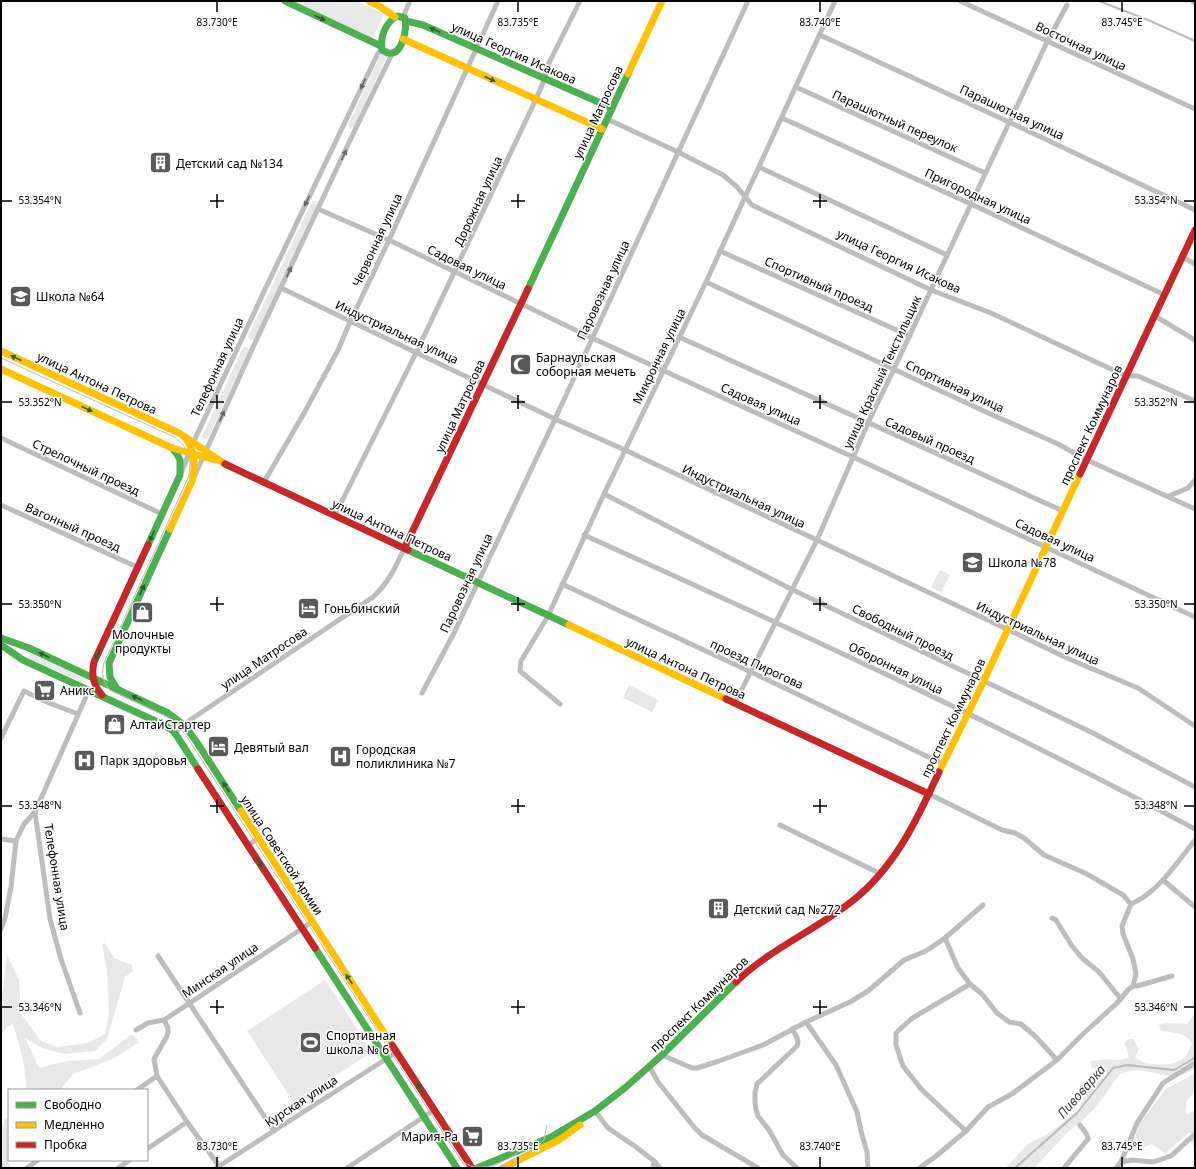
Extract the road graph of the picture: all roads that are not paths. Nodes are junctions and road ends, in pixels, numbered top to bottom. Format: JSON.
{"nodes":[{"id":1,"x":285,"y":1,"type":"edge"},
{"id":2,"x":369,"y":1,"type":"edge"},
{"id":3,"x":410,"y":1,"type":"edge"},
{"id":4,"x":498,"y":1,"type":"edge"},
{"id":5,"x":580,"y":1,"type":"edge"},
{"id":6,"x":662,"y":1,"type":"edge"},
{"id":7,"x":748,"y":1,"type":"edge"},
{"id":8,"x":835,"y":1,"type":"edge"},
{"id":9,"x":960,"y":1,"type":"edge"},
{"id":10,"x":1192,"y":1,"type":"edge"},
{"id":11,"x":1195,"y":3,"type":"edge"},
{"id":12,"x":1067,"y":5,"type":"dead end"},
{"id":13,"x":394,"y":17,"type":"junction"},
{"id":14,"x":404,"y":19,"type":"junction"},
{"id":15,"x":820,"y":35,"type":"junction"},
{"id":16,"x":403,"y":39,"type":"junction"},
{"id":17,"x":1047,"y":42,"type":"junction"},
{"id":18,"x":381,"y":48,"type":"junction"},
{"id":19,"x":477,"y":48,"type":"junction"},
{"id":20,"x":394,"y":52,"type":"junction"},
{"id":21,"x":468,"y":69,"type":"junction"},
{"id":22,"x":545,"y":78,"type":"junction"},
{"id":23,"x":796,"y":87,"type":"junction"},
{"id":24,"x":536,"y":99,"type":"junction"},
{"id":25,"x":612,"y":108,"type":"junction"},
{"id":26,"x":1195,"y":109,"type":"edge"},
{"id":27,"x":782,"y":118,"type":"junction"},
{"id":28,"x":607,"y":120,"type":"junction"},
{"id":29,"x":1009,"y":122,"type":"junction"},
{"id":30,"x":602,"y":129,"type":"junction"},
{"id":31,"x":678,"y":152,"type":"junction"},
{"id":32,"x":759,"y":167,"type":"junction"},
{"id":33,"x":985,"y":173,"type":"junction"},
{"id":34,"x":745,"y":196,"type":"junction"},
{"id":35,"x":971,"y":204,"type":"junction"},
{"id":36,"x":318,"y":209,"type":"junction"},
{"id":37,"x":1195,"y":210,"type":"edge"},
{"id":38,"x":1195,"y":230,"type":"edge"},
{"id":39,"x":389,"y":240,"type":"junction"},
{"id":40,"x":720,"y":251,"type":"junction"},
{"id":41,"x":947,"y":255,"type":"junction"},
{"id":42,"x":1182,"y":257,"type":"junction"},
{"id":43,"x":1195,"y":264,"type":"edge"},
{"id":44,"x":455,"y":272,"type":"junction"},
{"id":45,"x":706,"y":282,"type":"junction"},
{"id":46,"x":282,"y":288,"type":"junction"},
{"id":47,"x":931,"y":290,"type":"junction"},
{"id":48,"x":1165,"y":295,"type":"junction"},
{"id":49,"x":520,"y":303,"type":"junction"},
{"id":50,"x":1155,"y":316,"type":"junction"},
{"id":51,"x":350,"y":322,"type":"junction"},
{"id":52,"x":910,"y":336,"type":"junction"},
{"id":53,"x":680,"y":337,"type":"junction"},
{"id":54,"x":592,"y":338,"type":"junction"},
{"id":55,"x":1195,"y":340,"type":"edge"},
{"id":56,"x":1,"y":351,"type":"edge"},
{"id":57,"x":416,"y":353,"type":"junction"},
{"id":58,"x":1,"y":369,"type":"edge"},
{"id":59,"x":894,"y":369,"type":"junction"},
{"id":60,"x":663,"y":370,"type":"junction"},
{"id":61,"x":1126,"y":376,"type":"junction"},
{"id":62,"x":483,"y":384,"type":"junction"},
{"id":63,"x":1195,"y":401,"type":"edge"},
{"id":64,"x":555,"y":419,"type":"junction"},
{"id":65,"x":868,"y":423,"type":"junction"},
{"id":66,"x":1,"y":438,"type":"edge"},
{"id":67,"x":172,"y":448,"type":"junction"},
{"id":68,"x":192,"y":449,"type":"junction"},
{"id":69,"x":625,"y":450,"type":"junction"},
{"id":70,"x":205,"y":454,"type":"junction"},
{"id":71,"x":853,"y":457,"type":"junction"},
{"id":72,"x":1087,"y":460,"type":"junction"},
{"id":73,"x":180,"y":475,"type":"junction"},
{"id":74,"x":1195,"y":480,"type":"edge"},
{"id":75,"x":192,"y":481,"type":"junction"},
{"id":76,"x":264,"y":482,"type":"junction"},
{"id":77,"x":604,"y":494,"type":"junction"},
{"id":78,"x":1169,"y":496,"type":"junction"},
{"id":79,"x":1,"y":505,"type":"edge"},
{"id":80,"x":1195,"y":509,"type":"edge"},
{"id":81,"x":1064,"y":512,"type":"junction"},
{"id":82,"x":162,"y":514,"type":"junction"},
{"id":83,"x":335,"y":515,"type":"junction"},
{"id":84,"x":584,"y":535,"type":"junction"},
{"id":85,"x":817,"y":540,"type":"junction"},
{"id":86,"x":405,"y":547,"type":"junction"},
{"id":87,"x":1047,"y":547,"type":"junction"},
{"id":88,"x":137,"y":567,"type":"junction"},
{"id":89,"x":478,"y":582,"type":"junction"},
{"id":90,"x":562,"y":584,"type":"junction"},
{"id":91,"x":793,"y":590,"type":"junction"},
{"id":92,"x":548,"y":616,"type":"junction"},
{"id":93,"x":1195,"y":617,"type":"edge"},
{"id":94,"x":776,"y":622,"type":"junction"},
{"id":95,"x":1008,"y":629,"type":"junction"},
{"id":96,"x":1,"y":638,"type":"edge"},
{"id":97,"x":1,"y":645,"type":"edge"},
{"id":98,"x":109,"y":670,"type":"junction"},
{"id":99,"x":751,"y":672,"type":"junction"},
{"id":100,"x":93,"y":678,"type":"junction"},
{"id":101,"x":983,"y":681,"type":"junction"},
{"id":102,"x":95,"y":686,"type":"junction"},
{"id":103,"x":118,"y":690,"type":"junction"},
{"id":104,"x":422,"y":693,"type":"dead end"},
{"id":105,"x":735,"y":703,"type":"junction"},
{"id":106,"x":560,"y":704,"type":"dead end"},
{"id":107,"x":78,"y":714,"type":"junction"},
{"id":108,"x":968,"y":714,"type":"junction"},
{"id":109,"x":184,"y":725,"type":"junction"},
{"id":110,"x":1195,"y":726,"type":"edge"},
{"id":111,"x":175,"y":733,"type":"junction"},
{"id":112,"x":1,"y":738,"type":"edge"},
{"id":113,"x":943,"y":764,"type":"junction"},
{"id":114,"x":1195,"y":787,"type":"edge"},
{"id":115,"x":929,"y":794,"type":"junction"},
{"id":116,"x":35,"y":812,"type":"junction"},
{"id":117,"x":780,"y":825,"type":"dead end"},
{"id":118,"x":1195,"y":829,"type":"edge"},
{"id":119,"x":259,"y":838,"type":"junction"},
{"id":120,"x":1,"y":839,"type":"edge"},
{"id":121,"x":1195,"y":840,"type":"edge"},
{"id":122,"x":16,"y":841,"type":"junction"},
{"id":123,"x":248,"y":845,"type":"junction"},
{"id":124,"x":881,"y":874,"type":"junction"},
{"id":125,"x":1162,"y":880,"type":"junction"},
{"id":126,"x":1131,"y":904,"type":"junction"},
{"id":127,"x":983,"y":905,"type":"dead end"},
{"id":128,"x":1195,"y":907,"type":"edge"},
{"id":129,"x":1052,"y":918,"type":"dead end"},
{"id":130,"x":312,"y":922,"type":"junction"},
{"id":131,"x":301,"y":928,"type":"junction"},
{"id":132,"x":1,"y":929,"type":"edge"},
{"id":133,"x":945,"y":938,"type":"junction"},
{"id":134,"x":158,"y":956,"type":"dead end"},
{"id":135,"x":1172,"y":976,"type":"dead end"},
{"id":136,"x":970,"y":984,"type":"junction"},
{"id":137,"x":1133,"y":986,"type":"junction"},
{"id":138,"x":1121,"y":999,"type":"junction"},
{"id":139,"x":189,"y":1002,"type":"junction"},
{"id":140,"x":80,"y":1013,"type":"dead end"},
{"id":141,"x":164,"y":1020,"type":"junction"},
{"id":142,"x":806,"y":1022,"type":"junction"},
{"id":143,"x":792,"y":1029,"type":"junction"},
{"id":144,"x":136,"y":1030,"type":"dead end"},
{"id":145,"x":397,"y":1052,"type":"junction"},
{"id":146,"x":662,"y":1055,"type":"junction"},
{"id":147,"x":386,"y":1059,"type":"junction"},
{"id":148,"x":1057,"y":1060,"type":"junction"},
{"id":149,"x":1195,"y":1063,"type":"edge"},
{"id":150,"x":649,"y":1066,"type":"junction"},
{"id":151,"x":157,"y":1076,"type":"junction"},
{"id":152,"x":138,"y":1089,"type":"edge"},
{"id":153,"x":434,"y":1110,"type":"junction"},
{"id":154,"x":595,"y":1111,"type":"junction"},
{"id":155,"x":423,"y":1116,"type":"junction"},
{"id":156,"x":187,"y":1122,"type":"junction"},
{"id":157,"x":1080,"y":1125,"type":"dead end"},
{"id":158,"x":274,"y":1131,"type":"junction"},
{"id":159,"x":966,"y":1131,"type":"junction"},
{"id":160,"x":1195,"y":1134,"type":"edge"},
{"id":161,"x":148,"y":1148,"type":"edge"},
{"id":162,"x":37,"y":1161,"type":"edge"},
{"id":163,"x":128,"y":1161,"type":"edge"},
{"id":164,"x":654,"y":1161,"type":"junction"},
{"id":165,"x":1121,"y":1162,"type":"junction"},
{"id":166,"x":218,"y":1167,"type":"edge"},
{"id":167,"x":27,"y":1168,"type":"edge"},
{"id":168,"x":118,"y":1168,"type":"edge"},
{"id":169,"x":347,"y":1168,"type":"edge"},
{"id":170,"x":457,"y":1168,"type":"edge"},
{"id":171,"x":472,"y":1168,"type":"edge"},
{"id":172,"x":477,"y":1168,"type":"edge"},
{"id":173,"x":503,"y":1168,"type":"edge"},
{"id":174,"x":653,"y":1168,"type":"edge"},
{"id":175,"x":660,"y":1168,"type":"edge"},
{"id":176,"x":758,"y":1168,"type":"edge"},
{"id":177,"x":797,"y":1168,"type":"edge"},
{"id":178,"x":868,"y":1168,"type":"edge"},
{"id":179,"x":918,"y":1168,"type":"edge"},
{"id":180,"x":1064,"y":1168,"type":"edge"},
{"id":181,"x":1116,"y":1168,"type":"edge"}],
"edges":[{"from":1,"to":18,"type":"street","one_way":true},
{"from":2,"to":13,"type":"street"},
{"from":3,"to":14,"type":"street"},
{"from":4,"to":19,"type":"street","name":"Червонная улица"},
{"from":5,"to":22,"type":"street","name":"Дорожная улица"},
{"from":6,"to":25,"type":"street","name":"улица Матросова"},
{"from":7,"to":31,"type":"street","name":"Паровозная улица"},
{"from":8,"to":15,"type":"street","name":"Микронная улица"},
{"from":9,"to":17,"type":"street","name":"Восточная улица"},
{"from":10,"to":11,"type":"street"},
{"from":12,"to":17,"type":"street","name":"улица Красный Текстильщик"},
{"from":13,"to":14,"type":"street","name":"улица Георгия Исакова"},
{"from":13,"to":18,"type":"street"},
{"from":14,"to":16,"type":"street"},
{"from":19,"to":14,"type":"street","name":"улица Георгия Исакова","one_way":true},
{"from":15,"to":23,"type":"street","name":"Микронная улица"},
{"from":15,"to":29,"type":"street","name":"Парашютная улица"},
{"from":16,"to":20,"type":"street"},
{"from":16,"to":21,"type":"street"},
{"from":17,"to":26,"type":"street","name":"Восточная улица"},
{"from":17,"to":29,"type":"street","name":"улица Красный Текстильщик"},
{"from":18,"to":20,"type":"street"},
{"from":18,"to":68,"type":"street","name":"Телефонная улица","one_way":true},
{"from":19,"to":21,"type":"street","name":"Червонная улица"},
{"from":19,"to":22,"type":"street","name":"улица Георгия Исакова"},
{"from":36,"to":20,"type":"street","name":"Телефонная улица","one_way":true},
{"from":21,"to":24,"type":"street","one_way":true},
{"from":21,"to":39,"type":"street","name":"Червонная улица"},
{"from":22,"to":24,"type":"street","name":"Дорожная улица"},
{"from":22,"to":25,"type":"street","name":"улица Георгия Исакова"},
{"from":23,"to":27,"type":"street","name":"Микронная улица"},
{"from":23,"to":33,"type":"street","name":"Парашютный переулок"},
{"from":24,"to":30,"type":"street"},
{"from":24,"to":44,"type":"street","name":"Дорожная улица"},
{"from":25,"to":28,"type":"street","name":"улица Матросова"},
{"from":27,"to":32,"type":"street","name":"Микронная улица"},
{"from":27,"to":35,"type":"street","name":"Пригородная улица"},
{"from":28,"to":30,"type":"street","name":"улица Матросова"},
{"from":28,"to":31,"type":"street","name":"улица Георгия Исакова"},
{"from":29,"to":33,"type":"street","name":"улица Красный Текстильщик"},
{"from":29,"to":37,"type":"street","name":"Парашютная улица"},
{"from":30,"to":49,"type":"street","name":"улица Матросова"},
{"from":31,"to":34,"type":"street","name":"улица Георгия Исакова"},
{"from":31,"to":54,"type":"street","name":"Паровозная улица"},
{"from":32,"to":34,"type":"street","name":"Микронная улица"},
{"from":32,"to":41,"type":"street"},
{"from":33,"to":35,"type":"street","name":"улица Красный Текстильщик"},
{"from":34,"to":40,"type":"street","name":"Микронная улица"},
{"from":34,"to":47,"type":"street","name":"улица Георгия Исакова"},
{"from":35,"to":41,"type":"street","name":"улица Красный Текстильщик"},
{"from":35,"to":48,"type":"street","name":"Пригородная улица"},
{"from":36,"to":39,"type":"street","name":"Садовая улица"},
{"from":46,"to":36,"type":"street","name":"Телефонная улица","one_way":true},
{"from":38,"to":42,"type":"street","name":"проспект Коммунаров"},
{"from":39,"to":44,"type":"street","name":"Садовая улица"},
{"from":39,"to":51,"type":"street","name":"Червонная улица"},
{"from":40,"to":45,"type":"street","name":"Микронная улица"},
{"from":40,"to":52,"type":"street","name":"Спортивный проезд"},
{"from":41,"to":47,"type":"street","name":"улица Красный Текстильщик"},
{"from":42,"to":43,"type":"street"},
{"from":42,"to":48,"type":"street","name":"проспект Коммунаров"},
{"from":44,"to":49,"type":"street","name":"Садовая улица"},
{"from":44,"to":57,"type":"street","name":"Дорожная улица"},
{"from":45,"to":53,"type":"street","name":"Микронная улица"},
{"from":45,"to":59,"type":"street","name":"Спортивная улица"},
{"from":46,"to":51,"type":"street","name":"Индустриальная улица"},
{"from":70,"to":46,"type":"street","name":"Телефонная улица","one_way":true},
{"from":47,"to":52,"type":"street","name":"улица Красный Текстильщик"},
{"from":47,"to":61,"type":"street","name":"улица Георгия Исакова"},
{"from":48,"to":50,"type":"street","name":"проспект Коммунаров"},
{"from":49,"to":54,"type":"street","name":"Садовая улица"},
{"from":49,"to":62,"type":"street","name":"улица Матросова"},
{"from":50,"to":55,"type":"street"},
{"from":50,"to":61,"type":"street","name":"проспект Коммунаров"},
{"from":51,"to":57,"type":"street","name":"Индустриальная улица"},
{"from":51,"to":76,"type":"street","name":"Червонная улица"},
{"from":52,"to":59,"type":"street","name":"улица Красный Текстильщик"},
{"from":53,"to":60,"type":"street","name":"Микронная улица"},
{"from":53,"to":65,"type":"street","name":"Садовый проезд"},
{"from":54,"to":60,"type":"street","name":"Садовая улица"},
{"from":54,"to":64,"type":"street","name":"Паровозная улица"},
{"from":68,"to":56,"type":"street","name":"улица Антона Петрова","one_way":true},
{"from":57,"to":62,"type":"street","name":"Индустриальная улица"},
{"from":57,"to":83,"type":"street","name":"Дорожная улица"},
{"from":58,"to":67,"type":"street","name":"улица Антона Петрова","one_way":true},
{"from":59,"to":65,"type":"street","name":"улица Красный Текстильщик"},
{"from":59,"to":72,"type":"street","name":"Спортивная улица"},
{"from":60,"to":69,"type":"street","name":"Микронная улица"},
{"from":60,"to":71,"type":"street","name":"Садовая улица"},
{"from":61,"to":63,"type":"street","name":"улица Георгия Исакова"},
{"from":61,"to":72,"type":"street","name":"проспект Коммунаров"},
{"from":62,"to":64,"type":"street","name":"Индустриальная улица"},
{"from":62,"to":86,"type":"street","name":"улица Матросова"},
{"from":64,"to":69,"type":"street","name":"Индустриальная улица"},
{"from":64,"to":89,"type":"street","name":"Паровозная улица"},
{"from":65,"to":71,"type":"street","name":"улица Красный Текстильщик"},
{"from":65,"to":81,"type":"street","name":"Садовый проезд"},
{"from":66,"to":82,"type":"street","name":"Стрелочный проезд"},
{"from":67,"to":68,"type":"street","name":"улица Антона Петрова"},
{"from":67,"to":73,"type":"street"},
{"from":68,"to":70,"type":"street","name":"улица Антона Петрова"},
{"from":68,"to":70,"type":"street","name":"улица Антона Петрова"},
{"from":68,"to":73,"type":"street","name":"Телефонная улица"},
{"from":68,"to":75,"type":"street"},
{"from":69,"to":77,"type":"street","name":"Микронная улица"},
{"from":69,"to":85,"type":"street","name":"Индустриальная улица"},
{"from":70,"to":75,"type":"street","name":"Телефонная улица"},
{"from":70,"to":76,"type":"street","name":"улица Антона Петрова"},
{"from":71,"to":85,"type":"street","name":"улица Красный Текстильщик"},
{"from":71,"to":87,"type":"street","name":"Садовая улица"},
{"from":72,"to":78,"type":"street","name":"Спортивная улица"},
{"from":72,"to":81,"type":"street","name":"проспект Коммунаров"},
{"from":73,"to":82,"type":"street","name":"Телефонная улица"},
{"from":74,"to":78,"type":"street"},
{"from":98,"to":75,"type":"street","name":"Телефонная улица","one_way":true},
{"from":76,"to":83,"type":"street","name":"улица Антона Петрова"},
{"from":77,"to":84,"type":"street","name":"Микронная улица"},
{"from":77,"to":91,"type":"street","name":"Свободный проезд"},
{"from":78,"to":80,"type":"street","name":"Спортивная улица"},
{"from":79,"to":88,"type":"street","name":"Вагонный проезд"},
{"from":81,"to":87,"type":"street","name":"проспект Коммунаров"},
{"from":82,"to":88,"type":"street","name":"Телефонная улица","one_way":true},
{"from":83,"to":86,"type":"street","name":"улица Антона Петрова"},
{"from":84,"to":90,"type":"street","name":"Микронная улица"},
{"from":84,"to":94,"type":"street","name":"Оборонная улица"},
{"from":85,"to":91,"type":"street","name":"улица Красный Текстильщик"},
{"from":85,"to":95,"type":"street","name":"Индустриальная улица"},
{"from":86,"to":89,"type":"street","name":"улица Антона Петрова"},
{"from":86,"to":109,"type":"street","name":"улица Матросова"},
{"from":87,"to":93,"type":"street","name":"Садовая улица"},
{"from":87,"to":95,"type":"street","name":"проспект Коммунаров"},
{"from":88,"to":100,"type":"street","name":"Телефонная улица","one_way":true},
{"from":89,"to":92,"type":"street","name":"улица Антона Петрова"},
{"from":89,"to":104,"type":"street","name":"Паровозная улица"},
{"from":90,"to":92,"type":"street","name":"Микронная улица"},
{"from":90,"to":99,"type":"street","name":"проезд Пирогова"},
{"from":91,"to":94,"type":"street","name":"улица Красный Текстильщик"},
{"from":91,"to":101,"type":"street","name":"Свободный проезд"},
{"from":92,"to":105,"type":"street","name":"улица Антона Петрова"},
{"from":92,"to":106,"type":"street","name":"Микронная улица"},
{"from":94,"to":99,"type":"street","name":"улица Красный Текстильщик"},
{"from":94,"to":108,"type":"street","name":"Оборонная улица"},
{"from":95,"to":101,"type":"street","name":"проспект Коммунаров"},
{"from":95,"to":110,"type":"street","name":"Индустриальная улица"},
{"from":100,"to":96,"type":"street","name":"улица Советской Армии","one_way":true},
{"from":97,"to":102,"type":"street","name":"улица Советской Армии"},
{"from":98,"to":102,"type":"street","name":"Телефонная улица"},
{"from":98,"to":103,"type":"street"},
{"from":99,"to":105,"type":"street","name":"улица Красный Текстильщик"},
{"from":99,"to":113,"type":"street","name":"проезд Пирогова"},
{"from":100,"to":102,"type":"street","name":"Телефонная улица"},
{"from":100,"to":102,"type":"street","name":"улица Советской Армии"},
{"from":101,"to":108,"type":"street","name":"проспект Коммунаров"},
{"from":101,"to":114,"type":"street","name":"Свободный проезд"},
{"from":102,"to":103,"type":"street","name":"улица Советской Армии"},
{"from":102,"to":107,"type":"street","name":"Телефонная улица"},
{"from":102,"to":111,"type":"street","name":"улица Советской Армии"},
{"from":109,"to":103,"type":"street","name":"улица Советской Армии","one_way":true},
{"from":105,"to":115,"type":"street","name":"улица Антона Петрова"},
{"from":107,"to":112,"type":"street"},
{"from":107,"to":116,"type":"street","name":"Телефонная улица"},
{"from":108,"to":113,"type":"street","name":"проспект Коммунаров"},
{"from":108,"to":118,"type":"street","name":"Оборонная улица"},
{"from":109,"to":111,"type":"street","name":"улица Матросова"},
{"from":119,"to":109,"type":"street","name":"улица Советской Армии","one_way":true},
{"from":111,"to":123,"type":"street","name":"улица Советской Армии"},
{"from":113,"to":115,"type":"street","name":"проспект Коммунаров"},
{"from":115,"to":124,"type":"street","name":"проспект Коммунаров"},
{"from":115,"to":126,"type":"street","name":"улица Антона Петрова"},
{"from":116,"to":122,"type":"street","name":"Телефонная улица"},
{"from":116,"to":140,"type":"street","name":"Телефонная улица"},
{"from":117,"to":124,"type":"street"},
{"from":119,"to":123,"type":"street"},
{"from":119,"to":130,"type":"street","name":"улица Советской Армии"},
{"from":120,"to":122,"type":"street"},
{"from":121,"to":125,"type":"street"},
{"from":122,"to":132,"type":"street","name":"Телефонная улица"},
{"from":123,"to":131,"type":"street","name":"улица Советской Армии","one_way":true},
{"from":124,"to":146,"type":"street","name":"проспект Коммунаров"},
{"from":125,"to":126,"type":"street"},
{"from":125,"to":128,"type":"street"},
{"from":126,"to":137,"type":"street"},
{"from":127,"to":133,"type":"street"},
{"from":129,"to":138,"type":"street"},
{"from":130,"to":131,"type":"street","name":"Минская улица"},
{"from":145,"to":130,"type":"street","name":"улица Советской Армии","one_way":true},
{"from":131,"to":139,"type":"street","name":"Минская улица"},
{"from":131,"to":147,"type":"street","name":"улица Советской Армии"},
{"from":133,"to":136,"type":"street"},
{"from":133,"to":142,"type":"street"},
{"from":134,"to":139,"type":"street"},
{"from":135,"to":137,"type":"street"},
{"from":136,"to":148,"type":"street"},
{"from":136,"to":159,"type":"street"},
{"from":137,"to":138,"type":"street"},
{"from":138,"to":148,"type":"street"},
{"from":139,"to":141,"type":"street","name":"Минская улица"},
{"from":139,"to":158,"type":"street"},
{"from":141,"to":144,"type":"street","name":"Минская улица"},
{"from":141,"to":151,"type":"street"},
{"from":142,"to":143,"type":"street"},
{"from":142,"to":178,"type":"street"},
{"from":143,"to":146,"type":"street"},
{"from":143,"to":177,"type":"street"},
{"from":145,"to":147,"type":"street","name":"Курская улица"},
{"from":153,"to":145,"type":"street","name":"улица Советской Армии","one_way":true},
{"from":146,"to":150,"type":"street","name":"проспект Коммунаров"},
{"from":147,"to":155,"type":"street","name":"улица Советской Армии"},
{"from":147,"to":158,"type":"street","name":"Курская улица"},
{"from":148,"to":159,"type":"street"},
{"from":149,"to":165,"type":"street"},
{"from":150,"to":154,"type":"street","name":"проспект Коммунаров"},
{"from":150,"to":176,"type":"street"},
{"from":151,"to":152,"type":"street"},
{"from":151,"to":156,"type":"street"},
{"from":153,"to":155,"type":"street"},
{"from":153,"to":171,"type":"street","name":"улица Советской Армии"},
{"from":154,"to":164,"type":"street"},
{"from":154,"to":172,"type":"street","name":"проспект Коммунаров"},
{"from":154,"to":173,"type":"street","name":"проспект Коммунаров"},
{"from":155,"to":169,"type":"street"},
{"from":155,"to":170,"type":"street","name":"улица Советской Армии"},
{"from":156,"to":161,"type":"street"},
{"from":156,"to":166,"type":"street"},
{"from":157,"to":180,"type":"street"},
{"from":158,"to":166,"type":"street","name":"Курская улица"},
{"from":159,"to":179,"type":"street"},
{"from":160,"to":165,"type":"street"},
{"from":162,"to":167,"type":"street"},
{"from":163,"to":168,"type":"street"},
{"from":164,"to":174,"type":"street"},
{"from":164,"to":175,"type":"street"},
{"from":165,"to":181,"type":"street"}]}
